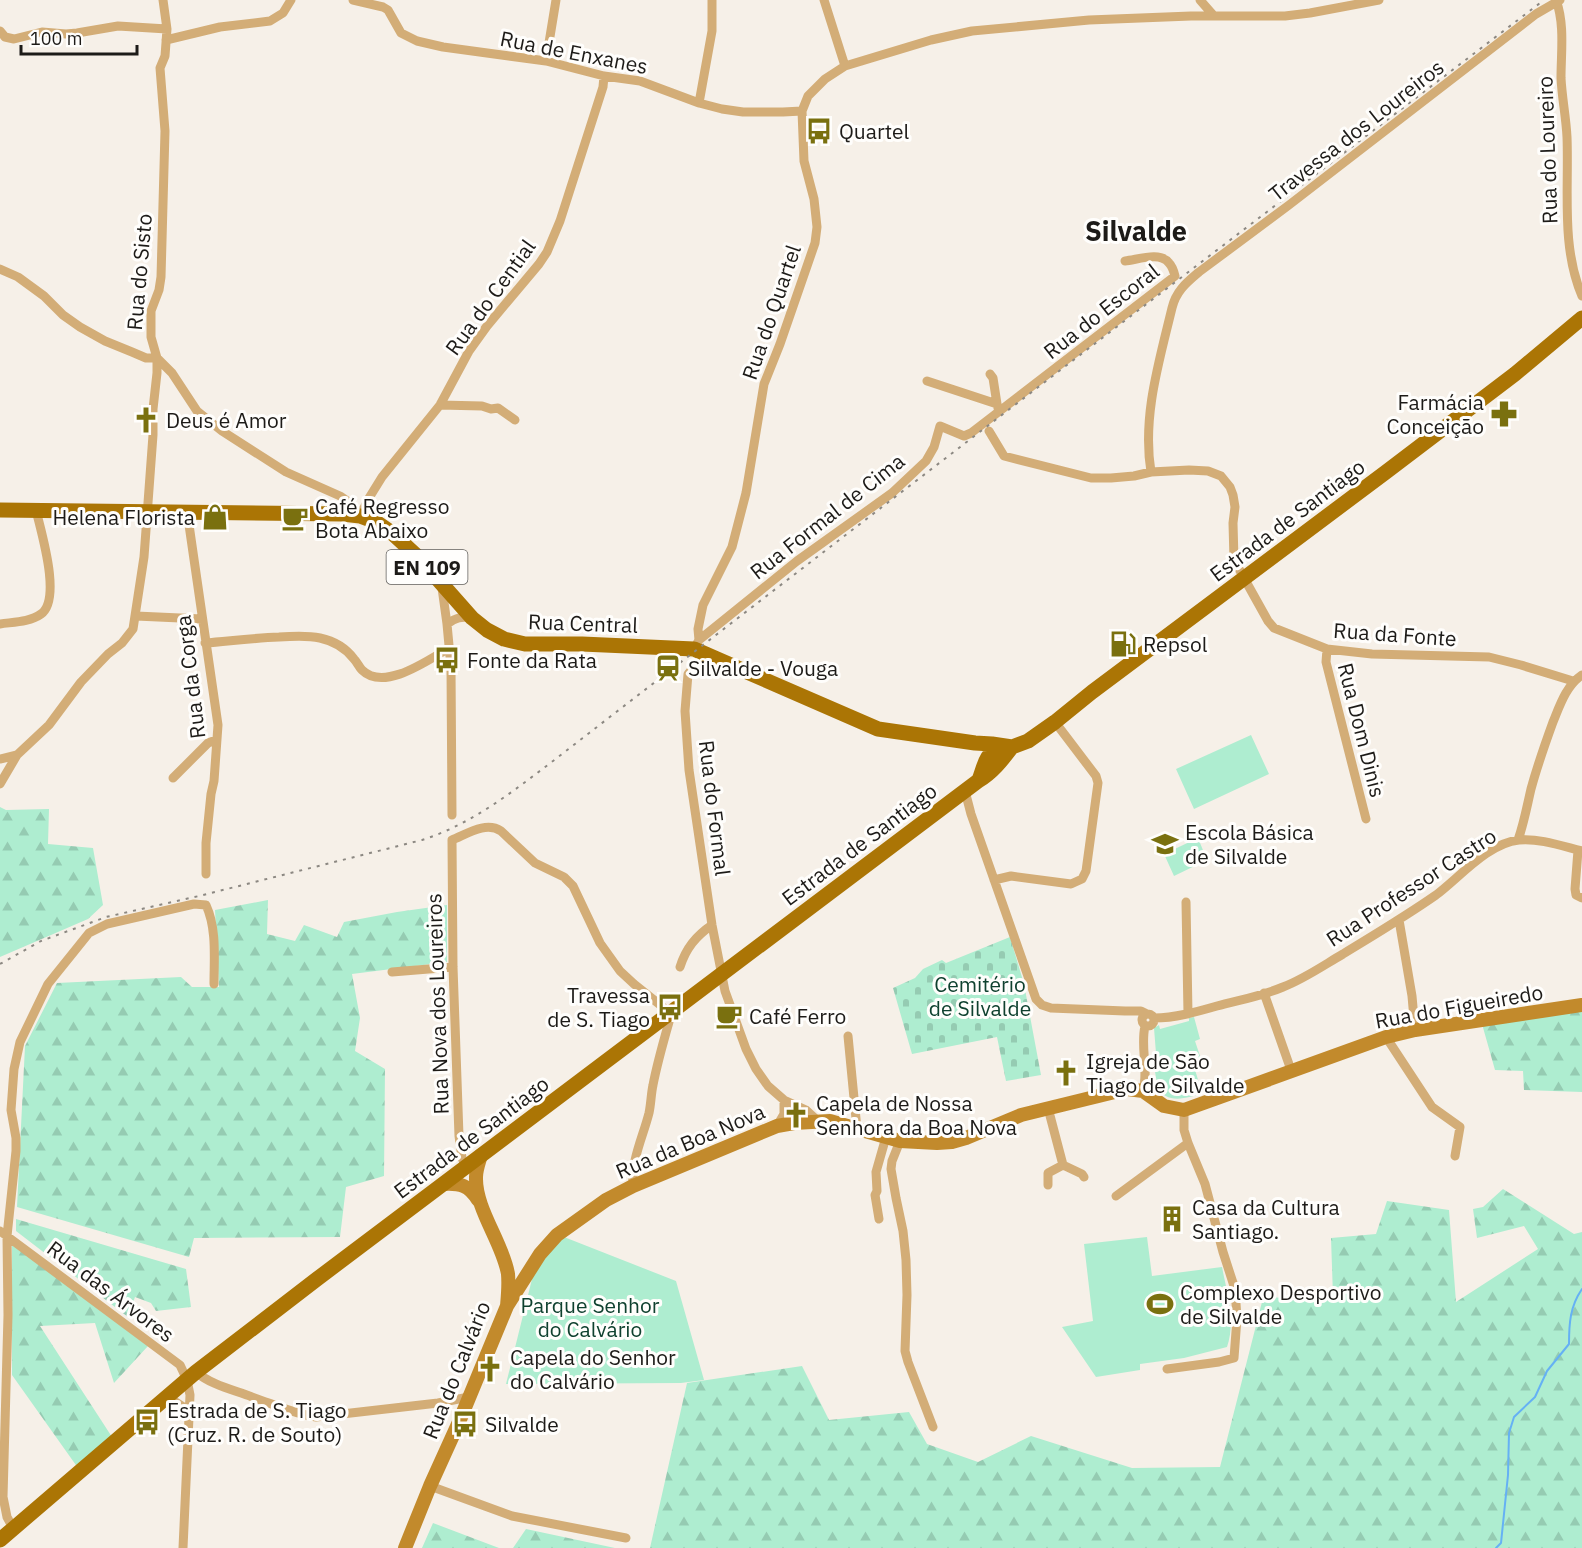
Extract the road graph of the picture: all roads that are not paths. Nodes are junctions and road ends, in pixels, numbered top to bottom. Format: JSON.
{"nodes":[{"id":1,"x":163,"y":0,"type":"edge"},
{"id":2,"x":291,"y":0,"type":"edge"},
{"id":3,"x":353,"y":0,"type":"edge"},
{"id":4,"x":556,"y":0,"type":"edge"},
{"id":5,"x":712,"y":0,"type":"edge"},
{"id":6,"x":824,"y":0,"type":"edge"},
{"id":7,"x":1200,"y":0,"type":"edge"},
{"id":8,"x":1379,"y":0,"type":"edge"},
{"id":9,"x":1558,"y":1,"type":"edge"},
{"id":10,"x":1214,"y":16,"type":"junction"},
{"id":11,"x":167,"y":29,"type":"junction"},
{"id":12,"x":0,"y":31,"type":"edge"},
{"id":13,"x":166,"y":40,"type":"junction"},
{"id":14,"x":546,"y":61,"type":"junction"},
{"id":15,"x":845,"y":66,"type":"junction"},
{"id":16,"x":604,"y":76,"type":"junction"},
{"id":17,"x":699,"y":103,"type":"junction"},
{"id":18,"x":802,"y":111,"type":"junction"},
{"id":19,"x":1125,"y":261,"type":"dead end"},
{"id":20,"x":0,"y":269,"type":"edge"},
{"id":21,"x":1582,"y":297,"type":"edge"},
{"id":22,"x":1582,"y":318,"type":"edge"},
{"id":23,"x":157,"y":358,"type":"junction"},
{"id":24,"x":990,"y":374,"type":"dead end"},
{"id":25,"x":927,"y":381,"type":"dead end"},
{"id":26,"x":440,"y":405,"type":"junction"},
{"id":27,"x":998,"y":408,"type":"junction"},
{"id":28,"x":515,"y":420,"type":"dead end"},
{"id":29,"x":989,"y":430,"type":"dead end"},
{"id":30,"x":964,"y":436,"type":"joint"},
{"id":31,"x":1151,"y":472,"type":"junction"},
{"id":32,"x":0,"y":510,"type":"edge"},
{"id":33,"x":36,"y":510,"type":"junction"},
{"id":34,"x":148,"y":510,"type":"junction"},
{"id":35,"x":187,"y":511,"type":"junction"},
{"id":36,"x":360,"y":516,"type":"junction"},
{"id":37,"x":1244,"y":578,"type":"junction"},
{"id":38,"x":441,"y":584,"type":"junction"},
{"id":39,"x":136,"y":616,"type":"junction"},
{"id":40,"x":472,"y":618,"type":"junction"},
{"id":41,"x":202,"y":619,"type":"junction"},
{"id":42,"x":0,"y":624,"type":"edge"},
{"id":43,"x":447,"y":624,"type":"junction"},
{"id":44,"x":205,"y":643,"type":"junction"},
{"id":45,"x":699,"y":647,"type":"junction"},
{"id":46,"x":449,"y":648,"type":"junction"},
{"id":47,"x":1327,"y":649,"type":"junction"},
{"id":48,"x":1582,"y":675,"type":"edge"},
{"id":49,"x":1574,"y":681,"type":"junction"},
{"id":50,"x":1055,"y":722,"type":"junction"},
{"id":51,"x":216,"y":740,"type":"junction"},
{"id":52,"x":992,"y":751,"type":"junction"},
{"id":53,"x":17,"y":755,"type":"junction"},
{"id":54,"x":0,"y":759,"type":"edge"},
{"id":55,"x":173,"y":778,"type":"dead end"},
{"id":56,"x":0,"y":784,"type":"edge"},
{"id":57,"x":965,"y":791,"type":"junction"},
{"id":58,"x":452,"y":815,"type":"dead end"},
{"id":59,"x":1366,"y":819,"type":"dead end"},
{"id":60,"x":1518,"y":840,"type":"junction"},
{"id":61,"x":1580,"y":850,"type":"edge"},
{"id":62,"x":206,"y":874,"type":"dead end"},
{"id":63,"x":994,"y":880,"type":"junction"},
{"id":64,"x":1582,"y":898,"type":"edge"},
{"id":65,"x":1186,"y":902,"type":"dead end"},
{"id":66,"x":1399,"y":920,"type":"junction"},
{"id":67,"x":712,"y":925,"type":"junction"},
{"id":68,"x":453,"y":967,"type":"junction"},
{"id":69,"x":680,"y":967,"type":"dead end"},
{"id":70,"x":392,"y":972,"type":"dead end"},
{"id":71,"x":721,"y":973,"type":"junction"},
{"id":72,"x":214,"y":984,"type":"dead end"},
{"id":73,"x":1264,"y":993,"type":"junction"},
{"id":74,"x":1582,"y":1005,"type":"edge"},
{"id":75,"x":668,"y":1014,"type":"junction"},
{"id":76,"x":1188,"y":1014,"type":"junction"},
{"id":77,"x":1147,"y":1019,"type":"junction"},
{"id":78,"x":1415,"y":1030,"type":"junction"},
{"id":79,"x":849,"y":1036,"type":"dead end"},
{"id":80,"x":1386,"y":1037,"type":"junction"},
{"id":81,"x":1291,"y":1070,"type":"junction"},
{"id":82,"x":1143,"y":1092,"type":"junction"},
{"id":83,"x":783,"y":1100,"type":"junction"},
{"id":84,"x":1048,"y":1108,"type":"junction"},
{"id":85,"x":1184,"y":1110,"type":"junction"},
{"id":86,"x":818,"y":1121,"type":"junction"},
{"id":87,"x":777,"y":1126,"type":"junction"},
{"id":88,"x":857,"y":1129,"type":"junction"},
{"id":89,"x":886,"y":1137,"type":"junction"},
{"id":90,"x":900,"y":1140,"type":"junction"},
{"id":91,"x":1188,"y":1143,"type":"junction"},
{"id":92,"x":481,"y":1155,"type":"junction"},
{"id":93,"x":1455,"y":1156,"type":"dead end"},
{"id":94,"x":1063,"y":1165,"type":"junction"},
{"id":95,"x":466,"y":1167,"type":"junction"},
{"id":96,"x":1084,"y":1177,"type":"dead end"},
{"id":97,"x":443,"y":1184,"type":"junction"},
{"id":98,"x":1048,"y":1185,"type":"dead end"},
{"id":99,"x":472,"y":1186,"type":"junction"},
{"id":100,"x":633,"y":1186,"type":"junction"},
{"id":101,"x":1116,"y":1196,"type":"dead end"},
{"id":102,"x":879,"y":1219,"type":"dead end"},
{"id":103,"x":3,"y":1234,"type":"edge"},
{"id":104,"x":504,"y":1259,"type":"junction"},
{"id":105,"x":533,"y":1266,"type":"junction"},
{"id":106,"x":507,"y":1306,"type":"junction"},
{"id":107,"x":1167,"y":1369,"type":"dead end"},
{"id":108,"x":192,"y":1376,"type":"junction"},
{"id":109,"x":168,"y":1397,"type":"junction"},
{"id":110,"x":469,"y":1397,"type":"junction"},
{"id":111,"x":188,"y":1410,"type":"junction"},
{"id":112,"x":933,"y":1427,"type":"dead end"},
{"id":113,"x":430,"y":1486,"type":"junction"},
{"id":114,"x":7,"y":1521,"type":"edge"},
{"id":115,"x":626,"y":1538,"type":"dead end"},
{"id":116,"x":0,"y":1540,"type":"edge"},
{"id":117,"x":183,"y":1548,"type":"edge"},
{"id":118,"x":405,"y":1548,"type":"edge"}],
"edges":[{"from":1,"to":11,"type":"street","name":"Rua do Sisto"},
{"from":2,"to":13,"type":"street"},
{"from":3,"to":14,"type":"street","name":"Rua de Enxanes"},
{"from":4,"to":14,"type":"street"},
{"from":5,"to":17,"type":"street"},
{"from":6,"to":15,"type":"street"},
{"from":7,"to":10,"type":"street"},
{"from":8,"to":10,"type":"street"},
{"from":9,"to":21,"type":"street","name":"Rua do Loureiro"},
{"from":9,"to":31,"type":"street","name":"Travessa dos Loureiros"},
{"from":10,"to":15,"type":"street"},
{"from":11,"to":12,"type":"street"},
{"from":11,"to":13,"type":"street","name":"Rua do Sisto"},
{"from":13,"to":23,"type":"street","name":"Rua do Sisto"},
{"from":14,"to":16,"type":"street","name":"Rua de Enxanes"},
{"from":15,"to":18,"type":"street"},
{"from":16,"to":17,"type":"street","name":"Rua de Enxanes"},
{"from":16,"to":26,"type":"street","name":"Rua do Cential"},
{"from":17,"to":18,"type":"street","name":"Rua de Enxanes"},
{"from":18,"to":45,"type":"street","name":"Rua do Quartel"},
{"from":19,"to":27,"type":"street","name":"Rua do Escoral"},
{"from":20,"to":23,"type":"street"},
{"from":22,"to":37,"type":"main road","name":"Estrada de Santiago"},
{"from":23,"to":34,"type":"street","name":"Rua do Sisto"},
{"from":23,"to":36,"type":"street"},
{"from":24,"to":27,"type":"street"},
{"from":25,"to":27,"type":"street"},
{"from":26,"to":28,"type":"street"},
{"from":26,"to":36,"type":"street","name":"Rua do Cential"},
{"from":27,"to":30,"type":"street","name":"Rua do Escoral"},
{"from":29,"to":31,"type":"street","name":"Rua da Fonte"},
{"from":30,"to":45,"type":"street","name":"Rua Formal de Cima"},
{"from":31,"to":37,"type":"street","name":"Rua da Fonte"},
{"from":32,"to":33,"type":"main road","number":"EN 109"},
{"from":33,"to":34,"type":"main road","number":"EN 109"},
{"from":33,"to":42,"type":"street"},
{"from":34,"to":35,"type":"main road","name":"Rua Central","number":"EN 109"},
{"from":34,"to":39,"type":"street","name":"Rua do Sisto"},
{"from":35,"to":36,"type":"main road","name":"Rua Central","number":"EN 109"},
{"from":35,"to":41,"type":"street","name":"Rua da Corga"},
{"from":36,"to":38,"type":"main road","name":"Rua Central","number":"EN 109"},
{"from":37,"to":47,"type":"street","name":"Rua da Fonte"},
{"from":37,"to":50,"type":"main road","name":"Estrada de Santiago"},
{"from":38,"to":40,"type":"main road","name":"Rua Central","number":"EN 109"},
{"from":38,"to":43,"type":"street"},
{"from":39,"to":41,"type":"street"},
{"from":39,"to":53,"type":"street"},
{"from":40,"to":43,"type":"street"},
{"from":40,"to":45,"type":"main road","name":"Rua Central","number":"EN 109"},
{"from":41,"to":44,"type":"street","name":"Rua da Corga"},
{"from":43,"to":46,"type":"street"},
{"from":44,"to":46,"type":"street"},
{"from":44,"to":51,"type":"street","name":"Rua da Corga"},
{"from":45,"to":52,"type":"main road","name":"Rua Central","number":"EN 109"},
{"from":45,"to":67,"type":"street","name":"Rua do Formal"},
{"from":46,"to":58,"type":"street"},
{"from":47,"to":49,"type":"street","name":"Rua da Fonte"},
{"from":47,"to":59,"type":"street","name":"Rua Dom Dinis"},
{"from":48,"to":49,"type":"street"},
{"from":49,"to":60,"type":"street"},
{"from":50,"to":52,"type":"main road","name":"Estrada de Santiago"},
{"from":50,"to":63,"type":"street"},
{"from":51,"to":55,"type":"street"},
{"from":51,"to":62,"type":"street","name":"Rua da Corga"},
{"from":52,"to":57,"type":"main road","name":"Estrada de Santiago"},
{"from":53,"to":54,"type":"street"},
{"from":53,"to":56,"type":"street"},
{"from":57,"to":63,"type":"street"},
{"from":57,"to":71,"type":"main road","name":"Estrada de Santiago"},
{"from":60,"to":61,"type":"street"},
{"from":60,"to":66,"type":"street","name":"Rua Professor Castro"},
{"from":61,"to":64,"type":"street"},
{"from":63,"to":77,"type":"street"},
{"from":65,"to":76,"type":"street"},
{"from":66,"to":73,"type":"street","name":"Rua Professor Castro"},
{"from":66,"to":78,"type":"street"},
{"from":67,"to":69,"type":"street"},
{"from":67,"to":71,"type":"street","name":"Rua do Formal"},
{"from":68,"to":70,"type":"street"},
{"from":68,"to":75,"type":"street","name":"Rua Nova dos Loureiros"},
{"from":68,"to":95,"type":"street","name":"Rua Nova dos Loureiros"},
{"from":71,"to":75,"type":"main road","name":"Estrada de Santiago"},
{"from":71,"to":83,"type":"street","name":"Rua do Formal"},
{"from":72,"to":103,"type":"street"},
{"from":73,"to":76,"type":"street","name":"Rua Professor Castro"},
{"from":73,"to":81,"type":"street"},
{"from":74,"to":78,"type":"main road","name":"Rua do Figueiredo"},
{"from":75,"to":92,"type":"main road","name":"Estrada de Santiago"},
{"from":75,"to":100,"type":"street"},
{"from":76,"to":77,"type":"street","name":"Rua Professor Castro"},
{"from":77,"to":82,"type":"street"},
{"from":78,"to":80,"type":"main road","name":"Rua do Figueiredo"},
{"from":79,"to":88,"type":"street"},
{"from":80,"to":81,"type":"main road","name":"Rua do Figueiredo"},
{"from":80,"to":93,"type":"street"},
{"from":81,"to":85,"type":"main road","name":"Rua do Figueiredo"},
{"from":82,"to":84,"type":"main road","name":"Rua da Boa Nova"},
{"from":82,"to":85,"type":"main road"},
{"from":83,"to":86,"type":"street"},
{"from":83,"to":87,"type":"street"},
{"from":84,"to":90,"type":"main road","name":"Rua da Boa Nova"},
{"from":84,"to":94,"type":"street"},
{"from":85,"to":91,"type":"street"},
{"from":86,"to":87,"type":"main road","name":"Rua da Boa Nova"},
{"from":86,"to":88,"type":"main road","name":"Rua da Boa Nova"},
{"from":87,"to":100,"type":"main road","name":"Rua da Boa Nova"},
{"from":88,"to":89,"type":"main road","name":"Rua da Boa Nova"},
{"from":89,"to":90,"type":"main road","name":"Rua da Boa Nova"},
{"from":89,"to":102,"type":"street"},
{"from":90,"to":112,"type":"street"},
{"from":91,"to":101,"type":"street"},
{"from":91,"to":107,"type":"street"},
{"from":92,"to":95,"type":"main road","name":"Estrada de Santiago"},
{"from":92,"to":99,"type":"main road"},
{"from":94,"to":96,"type":"street"},
{"from":94,"to":98,"type":"street"},
{"from":95,"to":97,"type":"main road","name":"Estrada de Santiago"},
{"from":95,"to":99,"type":"main road"},
{"from":97,"to":99,"type":"main road"},
{"from":97,"to":108,"type":"main road","name":"Estrada de Santiago"},
{"from":99,"to":104,"type":"main road","name":"Rua do Calvário"},
{"from":100,"to":105,"type":"main road","name":"Rua da Boa Nova"},
{"from":103,"to":108,"type":"street","name":"Rua das Árvores"},
{"from":103,"to":114,"type":"street"},
{"from":104,"to":105,"type":"main road"},
{"from":104,"to":106,"type":"main road","name":"Rua do Calvário"},
{"from":105,"to":106,"type":"main road","name":"Rua da Boa Nova"},
{"from":106,"to":110,"type":"main road","name":"Rua do Calvário"},
{"from":108,"to":109,"type":"main road","name":"Estrada de Santiago"},
{"from":108,"to":110,"type":"street"},
{"from":108,"to":111,"type":"street"},
{"from":109,"to":111,"type":"street"},
{"from":109,"to":114,"type":"main road","name":"Estrada de Santiago"},
{"from":110,"to":113,"type":"main road","name":"Rua do Calvário"},
{"from":111,"to":117,"type":"street"},
{"from":113,"to":115,"type":"street"},
{"from":113,"to":118,"type":"main road","name":"Rua do Calvário"},
{"from":114,"to":116,"type":"main road","name":"Estrada de Santiago"}]}
